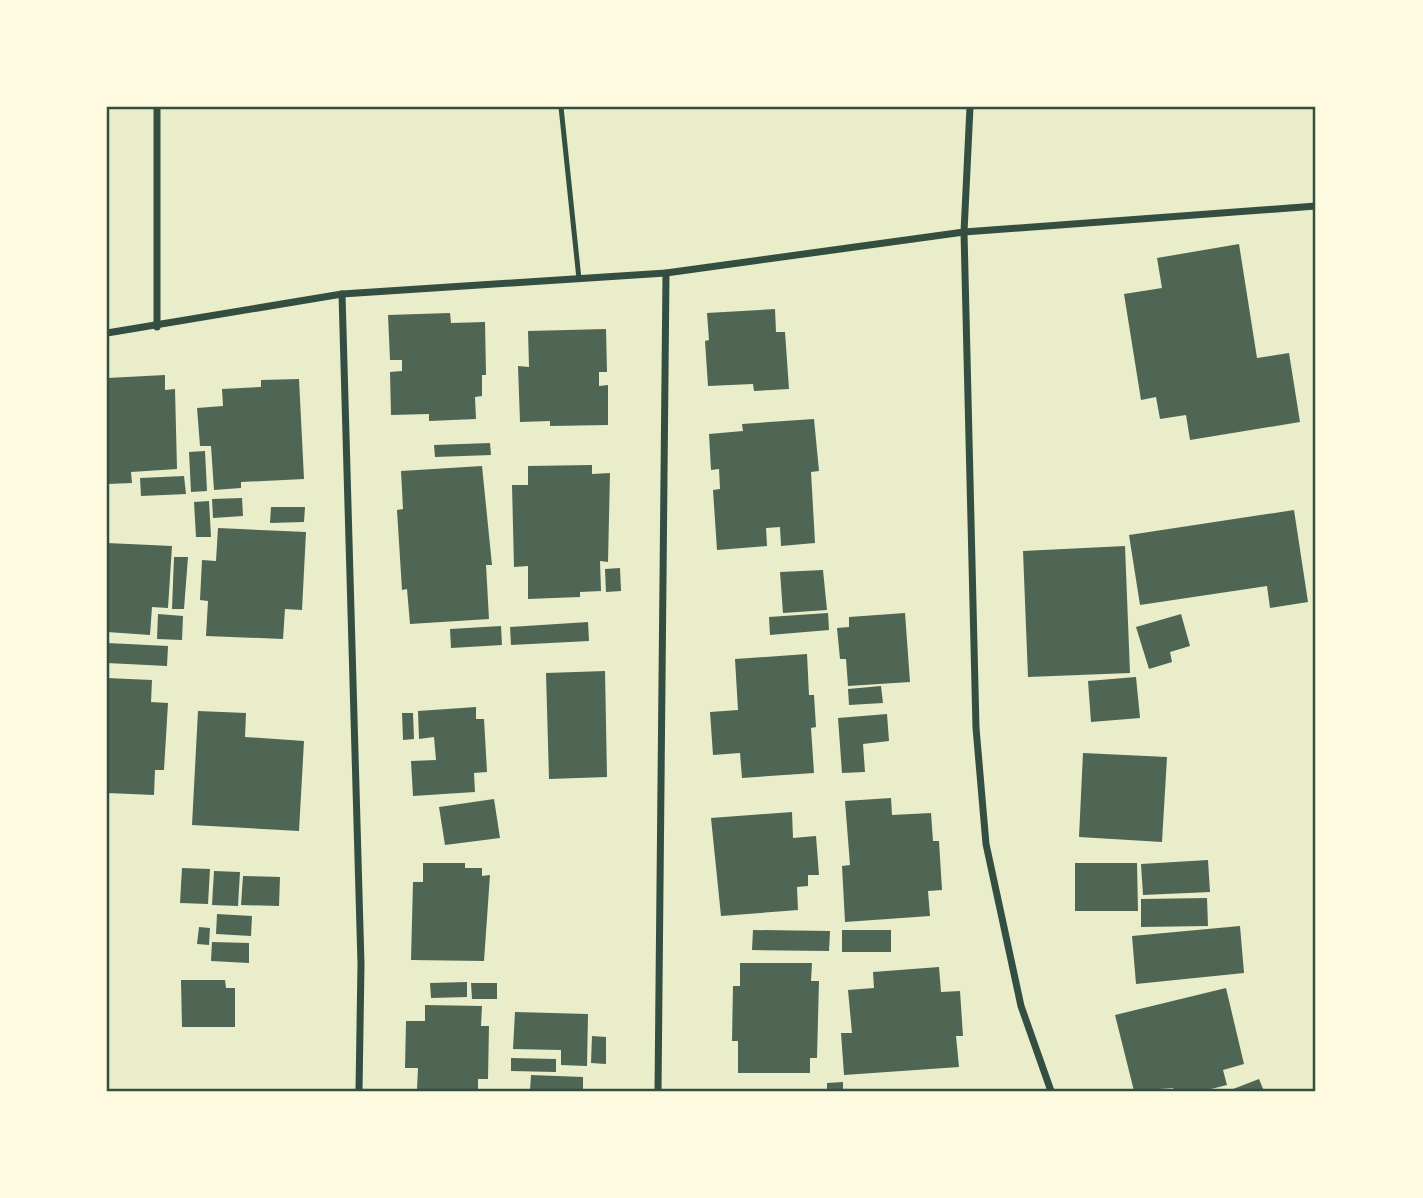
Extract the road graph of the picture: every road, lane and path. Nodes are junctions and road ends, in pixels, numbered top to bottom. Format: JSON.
{"nodes":[{"id":1,"x":157,"y":107,"type":"edge"},
{"id":2,"x":561,"y":107,"type":"edge"},
{"id":3,"x":970,"y":107,"type":"edge"},
{"id":4,"x":1316,"y":206,"type":"edge"},
{"id":5,"x":964,"y":232,"type":"junction"},
{"id":6,"x":666,"y":273,"type":"junction"},
{"id":7,"x":579,"y":279,"type":"junction"},
{"id":8,"x":342,"y":294,"type":"junction"},
{"id":9,"x":157,"y":327,"type":"junction"},
{"id":10,"x":107,"y":333,"type":"edge"},
{"id":11,"x":359,"y":1091,"type":"edge"},
{"id":12,"x":658,"y":1091,"type":"edge"},
{"id":13,"x":1051,"y":1091,"type":"edge"}],
"edges":[{"from":1,"to":9,"type":"street"},
{"from":2,"to":7,"type":"lane"},
{"from":3,"to":5,"type":"street"},
{"from":4,"to":5,"type":"street"},
{"from":5,"to":6,"type":"street"},
{"from":5,"to":13,"type":"street"},
{"from":6,"to":7,"type":"street"},
{"from":6,"to":12,"type":"street"},
{"from":7,"to":8,"type":"street"},
{"from":8,"to":9,"type":"street"},
{"from":8,"to":11,"type":"street"},
{"from":9,"to":10,"type":"street"}]}
